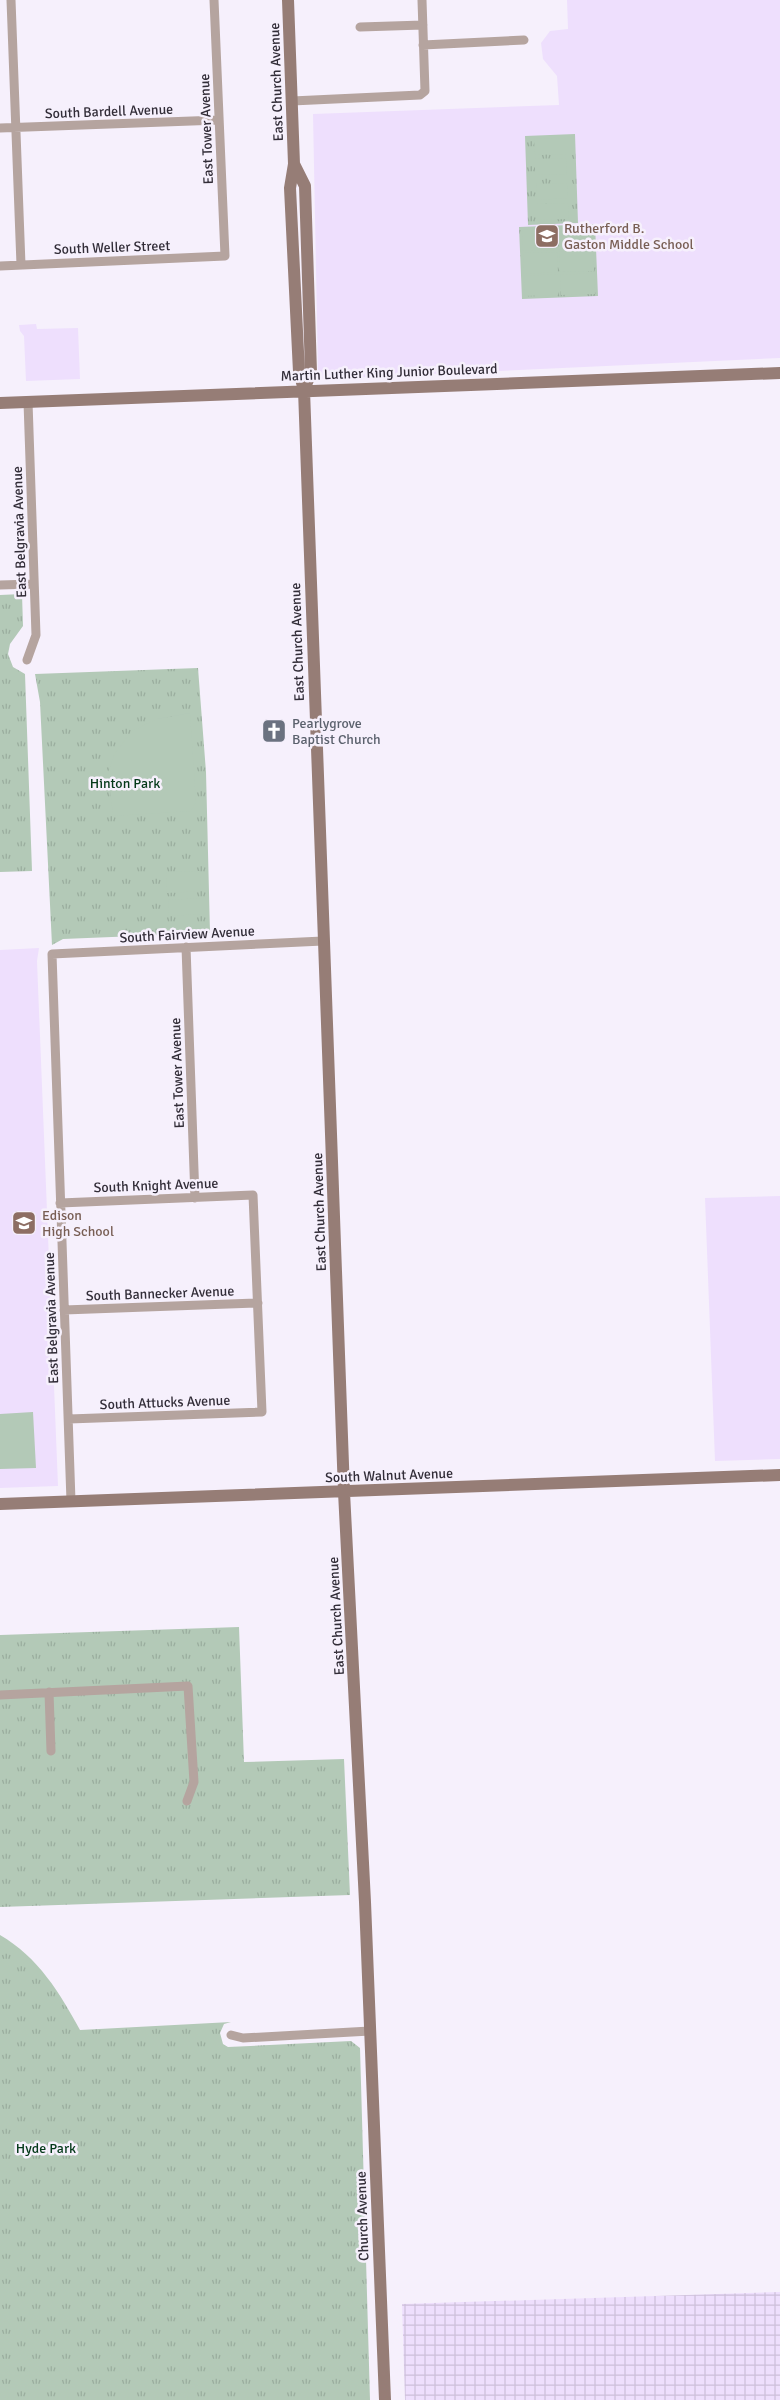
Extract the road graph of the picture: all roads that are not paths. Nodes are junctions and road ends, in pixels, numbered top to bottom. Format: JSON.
{"nodes":[{"id":1,"x":11,"y":0,"type":"edge"},
{"id":2,"x":214,"y":0,"type":"edge"},
{"id":3,"x":288,"y":0,"type":"edge"},
{"id":4,"x":422,"y":0,"type":"edge"},
{"id":5,"x":423,"y":25,"type":"junction"},
{"id":6,"x":360,"y":27,"type":"dead end"},
{"id":7,"x":524,"y":40,"type":"dead end"},
{"id":8,"x":423,"y":45,"type":"junction"},
{"id":9,"x":292,"y":101,"type":"junction"},
{"id":10,"x":220,"y":120,"type":"junction"},
{"id":11,"x":0,"y":128,"type":"edge"},
{"id":12,"x":16,"y":128,"type":"junction"},
{"id":13,"x":225,"y":256,"type":"joint"},
{"id":14,"x":21,"y":265,"type":"junction"},
{"id":15,"x":0,"y":266,"type":"edge"},
{"id":16,"x":780,"y":373,"type":"edge"},
{"id":17,"x":304,"y":390,"type":"junction"},
{"id":18,"x":28,"y":402,"type":"junction"},
{"id":19,"x":0,"y":403,"type":"edge"},
{"id":20,"x":34,"y":584,"type":"junction"},
{"id":21,"x":0,"y":585,"type":"edge"},
{"id":22,"x":27,"y":660,"type":"dead end"},
{"id":23,"x":323,"y":941,"type":"junction"},
{"id":24,"x":186,"y":947,"type":"junction"},
{"id":25,"x":52,"y":954,"type":"joint"},
{"id":26,"x":196,"y":1198,"type":"junction"},
{"id":27,"x":60,"y":1203,"type":"junction"},
{"id":28,"x":258,"y":1303,"type":"junction"},
{"id":29,"x":64,"y":1310,"type":"junction"},
{"id":30,"x":68,"y":1419,"type":"junction"},
{"id":31,"x":780,"y":1475,"type":"edge"},
{"id":32,"x":344,"y":1492,"type":"junction"},
{"id":33,"x":71,"y":1501,"type":"junction"},
{"id":34,"x":0,"y":1504,"type":"edge"},
{"id":35,"x":49,"y":1692,"type":"junction"},
{"id":36,"x":0,"y":1694,"type":"edge"},
{"id":37,"x":51,"y":1751,"type":"dead end"},
{"id":38,"x":187,"y":1801,"type":"dead end"},
{"id":39,"x":370,"y":2032,"type":"junction"},
{"id":40,"x":231,"y":2035,"type":"dead end"},
{"id":41,"x":385,"y":2400,"type":"edge"}],
"edges":[{"from":1,"to":12,"type":"street"},
{"from":2,"to":10,"type":"street","name":"East Tower Avenue"},
{"from":3,"to":9,"type":"street","name":"East Church Avenue"},
{"from":4,"to":5,"type":"street"},
{"from":5,"to":6,"type":"street"},
{"from":5,"to":8,"type":"street"},
{"from":7,"to":8,"type":"street"},
{"from":8,"to":9,"type":"street"},
{"from":9,"to":17,"type":"street","name":"East Church Avenue"},
{"from":10,"to":12,"type":"street","name":"South Bardell Avenue"},
{"from":10,"to":13,"type":"street","name":"East Tower Avenue"},
{"from":11,"to":12,"type":"street","name":"South Bardell Avenue"},
{"from":12,"to":14,"type":"street"},
{"from":13,"to":14,"type":"street","name":"South Weller Street"},
{"from":14,"to":15,"type":"street","name":"South Weller Street"},
{"from":16,"to":17,"type":"street","name":"Martin Luther King Junior Boulevard"},
{"from":17,"to":18,"type":"street","name":"Martin Luther King Junior Boulevard"},
{"from":17,"to":23,"type":"street","name":"East Church Avenue"},
{"from":18,"to":19,"type":"street","name":"Martin Luther King Junior Boulevard"},
{"from":18,"to":20,"type":"street","name":"East Belgravia Avenue"},
{"from":20,"to":21,"type":"street"},
{"from":20,"to":22,"type":"street","name":"East Belgravia Avenue"},
{"from":23,"to":24,"type":"street","name":"South Fairview Avenue"},
{"from":23,"to":32,"type":"street","name":"East Church Avenue"},
{"from":24,"to":25,"type":"street","name":"South Fairview Avenue"},
{"from":24,"to":26,"type":"street","name":"East Tower Avenue"},
{"from":25,"to":27,"type":"street","name":"East Belgravia Avenue"},
{"from":26,"to":27,"type":"street","name":"South Knight Avenue"},
{"from":26,"to":28,"type":"street","name":"South Knight Avenue"},
{"from":27,"to":29,"type":"street","name":"East Belgravia Avenue"},
{"from":28,"to":29,"type":"street","name":"South Bannecker Avenue"},
{"from":28,"to":30,"type":"street","name":"South Attucks Avenue"},
{"from":29,"to":30,"type":"street","name":"East Belgravia Avenue"},
{"from":30,"to":33,"type":"street","name":"East Belgravia Avenue"},
{"from":31,"to":32,"type":"street","name":"South Walnut Avenue"},
{"from":32,"to":33,"type":"street","name":"South Walnut Avenue"},
{"from":32,"to":39,"type":"street","name":"East Church Avenue"},
{"from":33,"to":34,"type":"street","name":"South Walnut Avenue"},
{"from":35,"to":36,"type":"street"},
{"from":35,"to":37,"type":"street"},
{"from":35,"to":38,"type":"street"},
{"from":39,"to":40,"type":"street"},
{"from":39,"to":41,"type":"street","name":"Church Avenue"}]}
